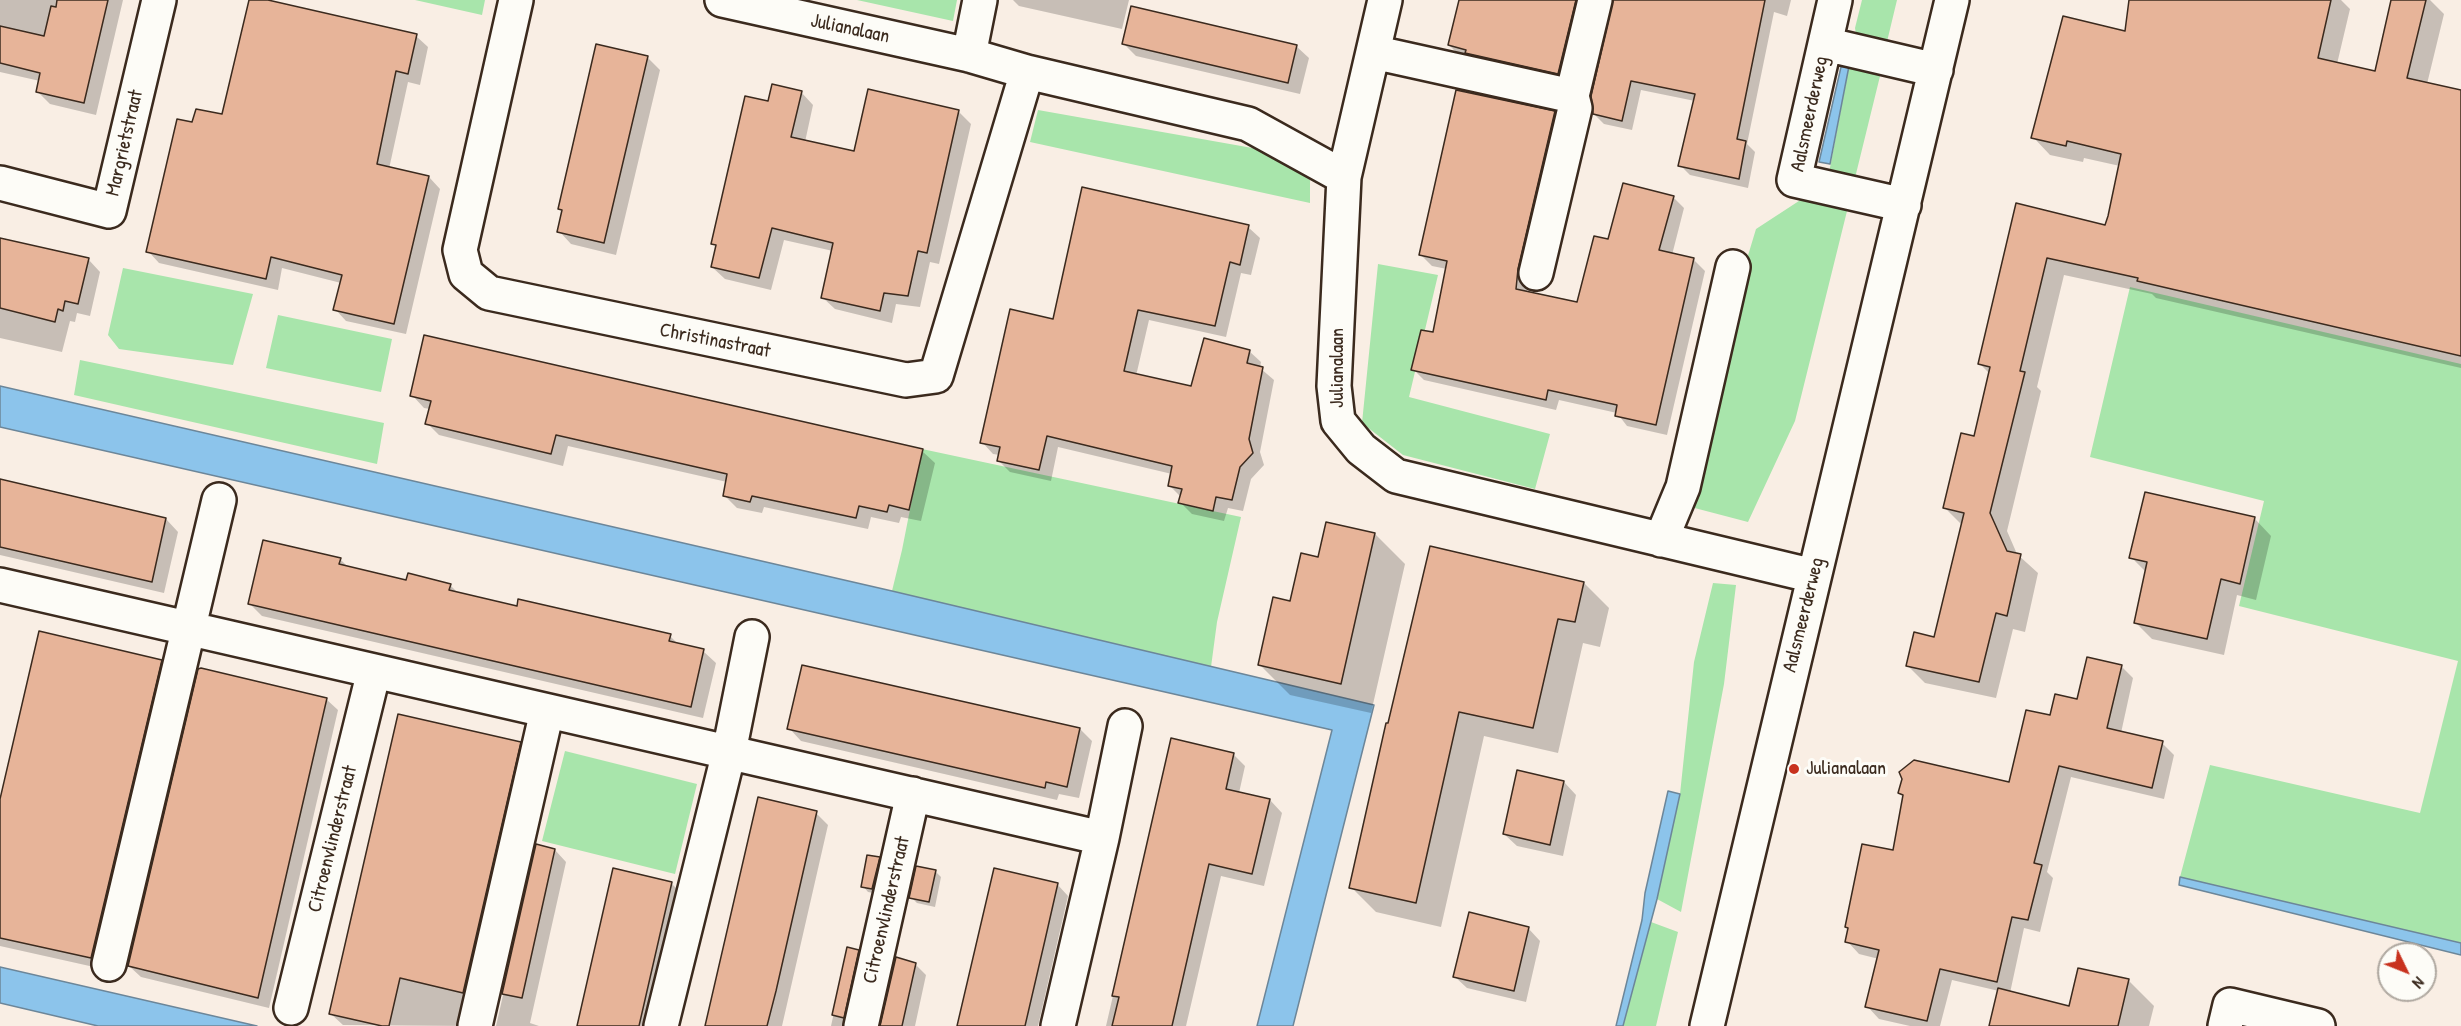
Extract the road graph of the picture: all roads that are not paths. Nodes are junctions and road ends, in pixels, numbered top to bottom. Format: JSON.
{"nodes":[{"id":1,"x":159,"y":0,"type":"edge"},
{"id":2,"x":516,"y":0,"type":"edge"},
{"id":3,"x":980,"y":0,"type":"edge"},
{"id":4,"x":1385,"y":0,"type":"edge"},
{"id":5,"x":1595,"y":0,"type":"edge"},
{"id":6,"x":1835,"y":0,"type":"edge"},
{"id":7,"x":1952,"y":0,"type":"edge"},
{"id":8,"x":729,"y":1,"type":"edge"},
{"id":9,"x":1825,"y":44,"type":"junction"},
{"id":10,"x":1373,"y":52,"type":"junction"},
{"id":11,"x":969,"y":55,"type":"junction"},
{"id":12,"x":1936,"y":70,"type":"junction"},
{"id":13,"x":1026,"y":72,"type":"junction"},
{"id":14,"x":1572,"y":96,"type":"junction"},
{"id":15,"x":1344,"y":177,"type":"junction"},
{"id":16,"x":0,"y":183,"type":"edge"},
{"id":17,"x":1904,"y":205,"type":"junction"},
{"id":18,"x":1733,"y":267,"type":"dead end"},
{"id":19,"x":1536,"y":273,"type":"dead end"},
{"id":20,"x":219,"y":500,"type":"dead end"},
{"id":21,"x":1661,"y":540,"type":"junction"},
{"id":22,"x":1814,"y":576,"type":"junction"},
{"id":23,"x":1,"y":588,"type":"edge"},
{"id":24,"x":189,"y":628,"type":"junction"},
{"id":25,"x":752,"y":637,"type":"dead end"},
{"id":26,"x":374,"y":671,"type":"junction"},
{"id":27,"x":547,"y":711,"type":"junction"},
{"id":28,"x":1125,"y":726,"type":"dead end"},
{"id":29,"x":729,"y":752,"type":"junction"},
{"id":30,"x":914,"y":794,"type":"junction"},
{"id":31,"x":1102,"y":838,"type":"junction"},
{"id":32,"x":109,"y":964,"type":"dead end"},
{"id":33,"x":291,"y":1008,"type":"dead end"},
{"id":34,"x":475,"y":1026,"type":"edge"},
{"id":35,"x":661,"y":1026,"type":"edge"},
{"id":36,"x":861,"y":1026,"type":"edge"},
{"id":37,"x":1058,"y":1026,"type":"edge"},
{"id":38,"x":1707,"y":1026,"type":"edge"},
{"id":39,"x":2225,"y":1026,"type":"edge"},
{"id":40,"x":2318,"y":1026,"type":"edge"}],
"edges":[{"from":1,"to":16,"type":"street","name":"Margrietstraat"},
{"from":2,"to":13,"type":"street","name":"Christinastraat"},
{"from":3,"to":11,"type":"street"},
{"from":4,"to":10,"type":"street","name":"Julianalaan"},
{"from":5,"to":14,"type":"street"},
{"from":6,"to":9,"type":"street","name":"Aalsmeerderweg"},
{"from":7,"to":12,"type":"street","name":"Aalsmeerderweg"},
{"from":8,"to":11,"type":"street","name":"Julianalaan"},
{"from":9,"to":12,"type":"street","name":"Aalsmeerderweg"},
{"from":9,"to":17,"type":"street","name":"Aalsmeerderweg"},
{"from":10,"to":14,"type":"street"},
{"from":10,"to":15,"type":"street","name":"Julianalaan"},
{"from":11,"to":13,"type":"street","name":"Julianalaan"},
{"from":12,"to":17,"type":"street","name":"Aalsmeerderweg"},
{"from":13,"to":15,"type":"street","name":"Julianalaan"},
{"from":14,"to":19,"type":"street"},
{"from":15,"to":21,"type":"street","name":"Julianalaan"},
{"from":17,"to":22,"type":"street","name":"Aalsmeerderweg"},
{"from":18,"to":21,"type":"street"},
{"from":20,"to":24,"type":"street"},
{"from":21,"to":22,"type":"street","name":"Julianalaan"},
{"from":22,"to":38,"type":"street","name":"Aalsmeerderweg"},
{"from":23,"to":24,"type":"street"},
{"from":24,"to":26,"type":"street"},
{"from":24,"to":32,"type":"street"},
{"from":25,"to":29,"type":"street"},
{"from":26,"to":27,"type":"street"},
{"from":26,"to":33,"type":"street","name":"Citroenvlinderstraat"},
{"from":27,"to":29,"type":"street"},
{"from":27,"to":34,"type":"street"},
{"from":28,"to":31,"type":"street"},
{"from":29,"to":30,"type":"street"},
{"from":29,"to":35,"type":"street"},
{"from":30,"to":31,"type":"street"},
{"from":30,"to":36,"type":"street","name":"Citroenvlinderstraat"},
{"from":31,"to":37,"type":"street"},
{"from":39,"to":40,"type":"street"}]}
